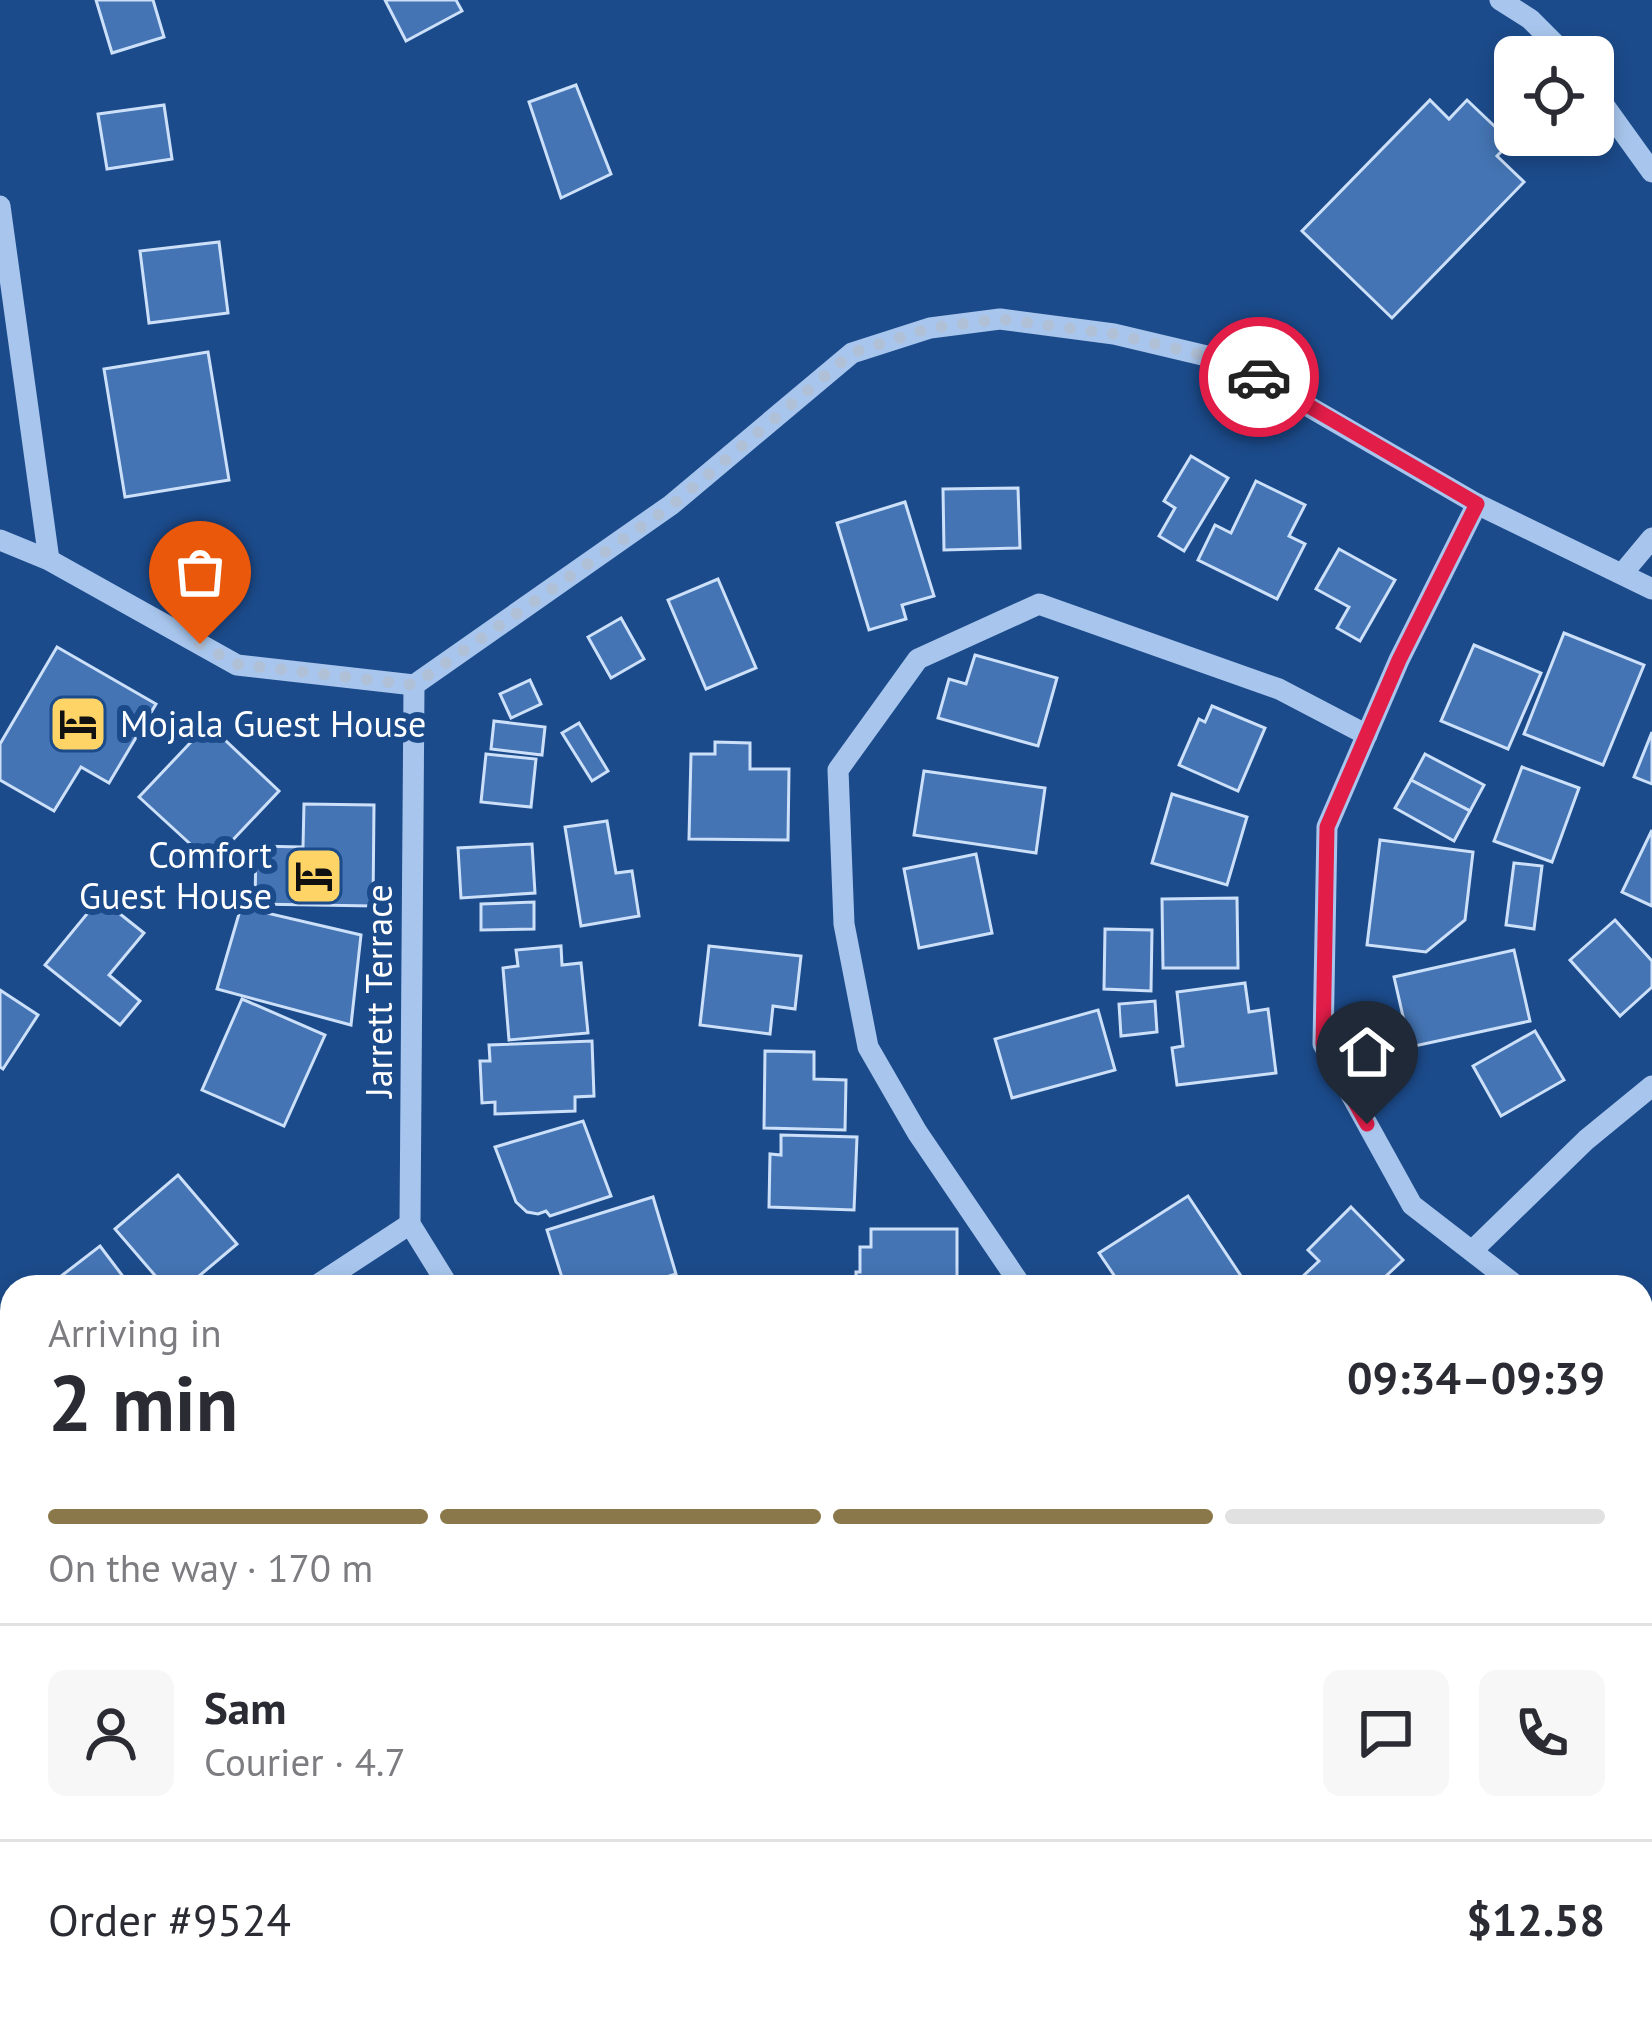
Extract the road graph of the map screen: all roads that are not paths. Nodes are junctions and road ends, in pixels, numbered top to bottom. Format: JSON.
{"nodes":[{"id":1,"x":1500,"y":0,"type":"edge"},
{"id":2,"x":1532,"y":10,"type":"edge"},
{"id":3,"x":1552,"y":36,"type":"edge"},
{"id":4,"x":1614,"y":119,"type":"edge"},
{"id":5,"x":1652,"y":172,"type":"edge"},
{"id":6,"x":0,"y":206,"type":"edge"},
{"id":7,"x":1477,"y":504,"type":"junction"},
{"id":8,"x":1652,"y":538,"type":"edge"},
{"id":9,"x":0,"y":540,"type":"edge"},
{"id":10,"x":49,"y":560,"type":"junction"},
{"id":11,"x":1622,"y":574,"type":"junction"},
{"id":12,"x":1652,"y":589,"type":"edge"},
{"id":13,"x":414,"y":685,"type":"junction"},
{"id":14,"x":1367,"y":735,"type":"junction"},
{"id":15,"x":1652,"y":1086,"type":"edge"},
{"id":16,"x":410,"y":1224,"type":"junction"},
{"id":17,"x":1472,"y":1251,"type":"junction"},
{"id":18,"x":332,"y":1275,"type":"edge"},
{"id":19,"x":442,"y":1275,"type":"edge"},
{"id":20,"x":1014,"y":1275,"type":"edge"},
{"id":21,"x":1503,"y":1275,"type":"edge"}],
"edges":[{"from":1,"to":2,"type":"street"},
{"from":2,"to":3,"type":"street"},
{"from":4,"to":5,"type":"street"},
{"from":6,"to":10,"type":"street"},
{"from":7,"to":11,"type":"street"},
{"from":7,"to":13,"type":"street"},
{"from":7,"to":14,"type":"street"},
{"from":8,"to":11,"type":"street"},
{"from":9,"to":10,"type":"street"},
{"from":10,"to":13,"type":"street"},
{"from":11,"to":12,"type":"street"},
{"from":13,"to":16,"type":"street","name":"Jarrett Terrace"},
{"from":14,"to":17,"type":"street"},
{"from":14,"to":20,"type":"street"},
{"from":15,"to":17,"type":"street"},
{"from":16,"to":18,"type":"street"},
{"from":16,"to":19,"type":"street"},
{"from":17,"to":21,"type":"street"}]}
